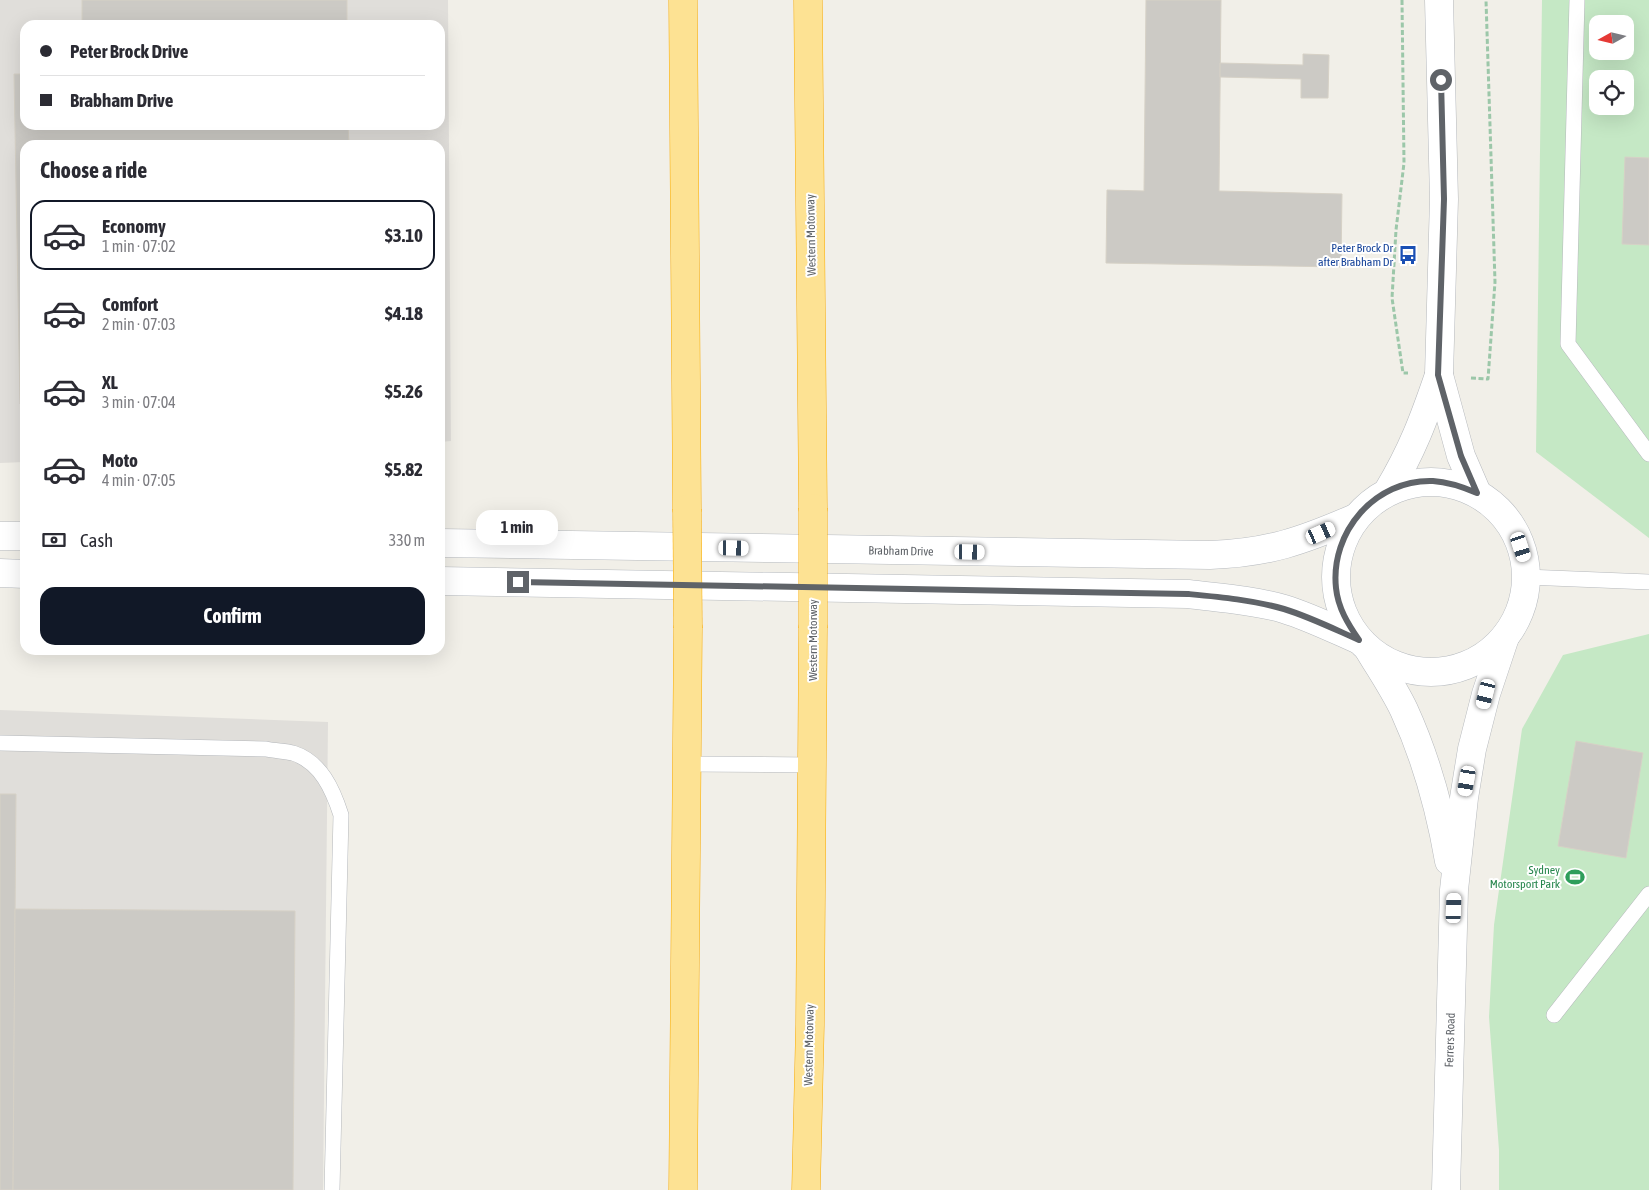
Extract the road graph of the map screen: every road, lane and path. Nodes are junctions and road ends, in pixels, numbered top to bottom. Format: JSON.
{"nodes":[{"id":1,"x":683,"y":0,"type":"edge"},
{"id":2,"x":808,"y":0,"type":"edge"},
{"id":3,"x":1402,"y":0,"type":"edge"},
{"id":4,"x":1439,"y":0,"type":"edge"},
{"id":5,"x":1486,"y":0,"type":"edge"},
{"id":6,"x":1577,"y":0,"type":"edge"},
{"id":7,"x":1403,"y":373,"type":"dead end"},
{"id":8,"x":1438,"y":375,"type":"junction"},
{"id":9,"x":1488,"y":380,"type":"dead end"},
{"id":10,"x":1649,"y":454,"type":"edge"},
{"id":11,"x":1388,"y":491,"type":"junction"},
{"id":12,"x":1477,"y":493,"type":"junction"},
{"id":13,"x":1355,"y":518,"type":"junction"},
{"id":14,"x":0,"y":536,"type":"edge"},
{"id":15,"x":20,"y":536,"type":"edge"},
{"id":16,"x":445,"y":543,"type":"edge"},
{"id":17,"x":0,"y":574,"type":"edge"},
{"id":18,"x":20,"y":574,"type":"edge"},
{"id":19,"x":1526,"y":577,"type":"junction"},
{"id":20,"x":445,"y":581,"type":"edge"},
{"id":21,"x":1649,"y":582,"type":"edge"},
{"id":22,"x":1505,"y":637,"type":"junction"},
{"id":23,"x":1364,"y":645,"type":"junction"},
{"id":24,"x":0,"y":743,"type":"edge"},
{"id":25,"x":687,"y":764,"type":"junction"},
{"id":26,"x":812,"y":765,"type":"junction"},
{"id":27,"x":1454,"y":890,"type":"junction"},
{"id":28,"x":1649,"y":894,"type":"edge"},
{"id":29,"x":1554,"y":1015,"type":"dead end"},
{"id":30,"x":332,"y":1190,"type":"edge"},
{"id":31,"x":683,"y":1190,"type":"edge"},
{"id":32,"x":806,"y":1190,"type":"edge"},
{"id":33,"x":1446,"y":1190,"type":"edge"}],
"edges":[{"from":1,"to":25,"type":"highway","bridge":true},
{"from":2,"to":26,"type":"highway","name":"Western Motorway","bridge":true},
{"from":3,"to":7,"type":"path"},
{"from":4,"to":8,"type":"main road"},
{"from":5,"to":9,"type":"path"},
{"from":6,"to":10,"type":"lane"},
{"from":8,"to":11,"type":"main road"},
{"from":8,"to":12,"type":"main road"},
{"from":11,"to":12,"type":"main road"},
{"from":11,"to":13,"type":"main road"},
{"from":12,"to":19,"type":"main road"},
{"from":13,"to":16,"type":"main road","name":"Brabham Drive"},
{"from":13,"to":23,"type":"main road","name":"Ferrers Road"},
{"from":14,"to":15,"type":"main road"},
{"from":17,"to":18,"type":"main road"},
{"from":19,"to":21,"type":"lane"},
{"from":19,"to":22,"type":"main road"},
{"from":20,"to":23,"type":"main road"},
{"from":22,"to":23,"type":"main road"},
{"from":22,"to":27,"type":"main road","name":"Ferrers Road"},
{"from":23,"to":27,"type":"main road","name":"Ferrers Road"},
{"from":24,"to":30,"type":"lane"},
{"from":25,"to":26,"type":"lane"},
{"from":25,"to":31,"type":"highway"},
{"from":26,"to":32,"type":"highway","name":"Western Motorway"},
{"from":27,"to":33,"type":"main road","name":"Ferrers Road"},
{"from":28,"to":29,"type":"lane"}]}
